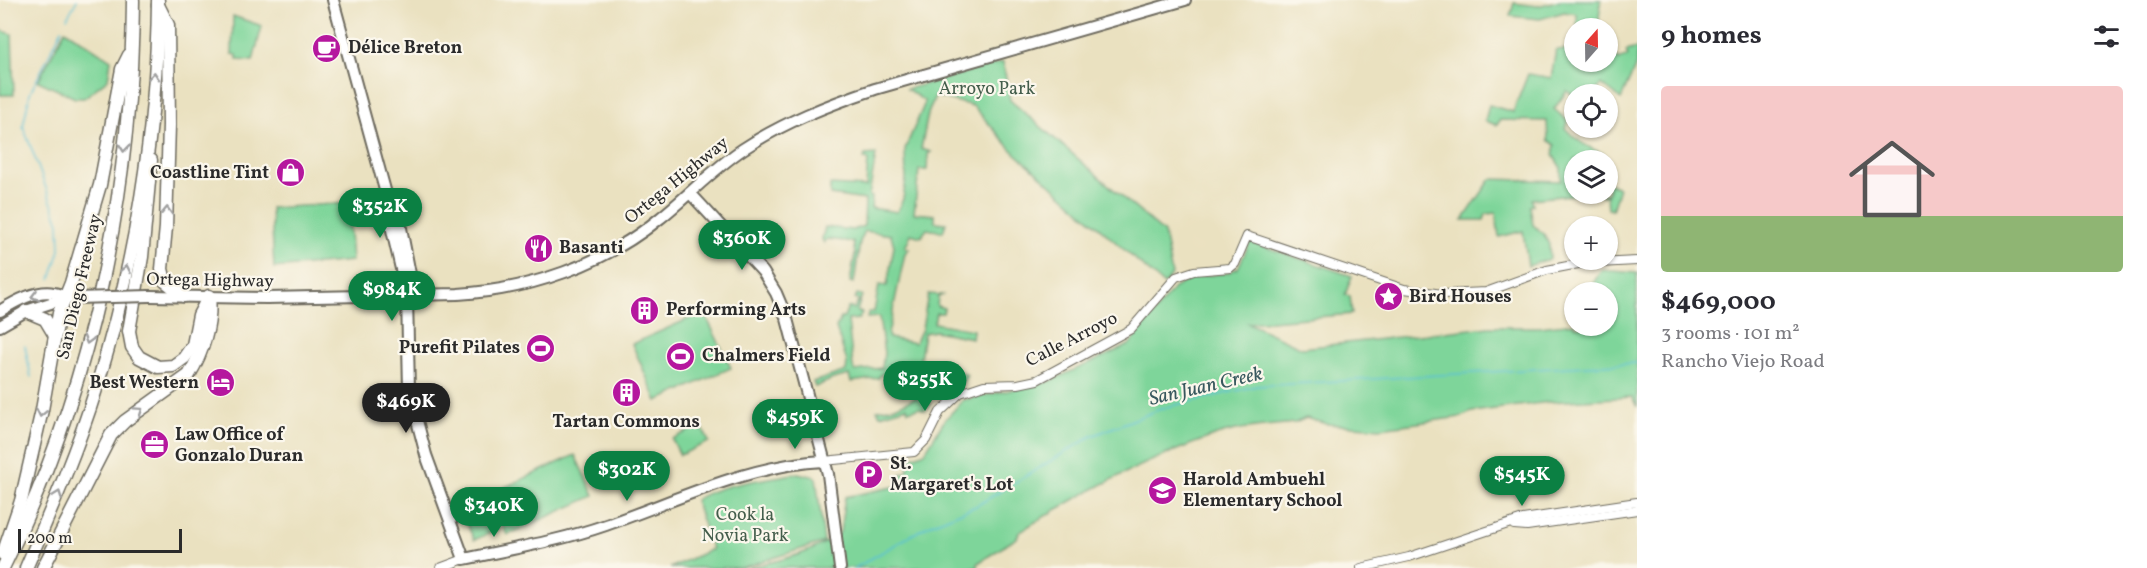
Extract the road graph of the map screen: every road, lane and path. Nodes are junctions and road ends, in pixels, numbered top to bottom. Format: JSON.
{"nodes":[{"id":1,"x":133,"y":0,"type":"edge"},
{"id":2,"x":333,"y":0,"type":"edge"},
{"id":3,"x":1185,"y":0,"type":"edge"},
{"id":4,"x":158,"y":2,"type":"edge"},
{"id":5,"x":132,"y":48,"type":"junction"},
{"id":6,"x":150,"y":122,"type":"junction"},
{"id":7,"x":690,"y":193,"type":"junction"},
{"id":8,"x":1637,"y":261,"type":"edge"},
{"id":9,"x":184,"y":296,"type":"junction"},
{"id":10,"x":208,"y":296,"type":"junction"},
{"id":11,"x":407,"y":296,"type":"junction"},
{"id":12,"x":71,"y":298,"type":"junction"},
{"id":13,"x":0,"y":311,"type":"edge"},
{"id":14,"x":26,"y":311,"type":"junction"},
{"id":15,"x":0,"y":326,"type":"edge"},
{"id":16,"x":54,"y":334,"type":"junction"},
{"id":17,"x":824,"y":461,"type":"junction"},
{"id":18,"x":1637,"y":502,"type":"edge"},
{"id":19,"x":1637,"y":510,"type":"edge"},
{"id":20,"x":1512,"y":525,"type":"junction"},
{"id":21,"x":464,"y":559,"type":"junction"},
{"id":22,"x":0,"y":562,"type":"edge"},
{"id":23,"x":3,"y":568,"type":"edge"},
{"id":24,"x":26,"y":568,"type":"edge"},
{"id":25,"x":43,"y":568,"type":"edge"},
{"id":26,"x":440,"y":568,"type":"edge"},
{"id":27,"x":840,"y":568,"type":"edge"},
{"id":28,"x":1361,"y":568,"type":"edge"}],
"edges":[{"from":1,"to":5,"type":"highway","name":"San Diego Freeway"},
{"from":2,"to":11,"type":"main road"},
{"from":3,"to":7,"type":"main road","name":"Ortega Highway"},
{"from":6,"to":4,"type":"highway","one_way":true},
{"from":9,"to":4,"type":"highway","one_way":true},
{"from":5,"to":12,"type":"highway"},
{"from":5,"to":23,"type":"highway","name":"San Diego Freeway","one_way":true},
{"from":6,"to":10,"type":"highway"},
{"from":24,"to":6,"type":"highway","one_way":true},
{"from":7,"to":11,"type":"main road","name":"Ortega Highway"},
{"from":7,"to":17,"type":"main road"},
{"from":8,"to":17,"type":"street","name":"Calle Arroyo"},
{"from":9,"to":10,"type":"main road","name":"Ortega Highway"},
{"from":9,"to":12,"type":"main road","name":"Ortega Highway","bridge":true},
{"from":10,"to":11,"type":"main road","name":"Ortega Highway"},
{"from":25,"to":10,"type":"highway","one_way":true},
{"from":11,"to":21,"type":"main road"},
{"from":12,"to":13,"type":"main road","name":"Ortega Highway","one_way":true},
{"from":12,"to":14,"type":"main road","name":"Ortega Highway"},
{"from":12,"to":16,"type":"highway"},
{"from":14,"to":15,"type":"main road","name":"Ortega Highway"},
{"from":14,"to":16,"type":"highway"},
{"from":16,"to":22,"type":"highway","one_way":true},
{"from":17,"to":21,"type":"main road","name":"Calle Arroyo"},
{"from":17,"to":27,"type":"main road"},
{"from":18,"to":20,"type":"street"},
{"from":19,"to":20,"type":"street"},
{"from":20,"to":28,"type":"street"},
{"from":21,"to":26,"type":"street","name":"Calle Arroyo"}]}
